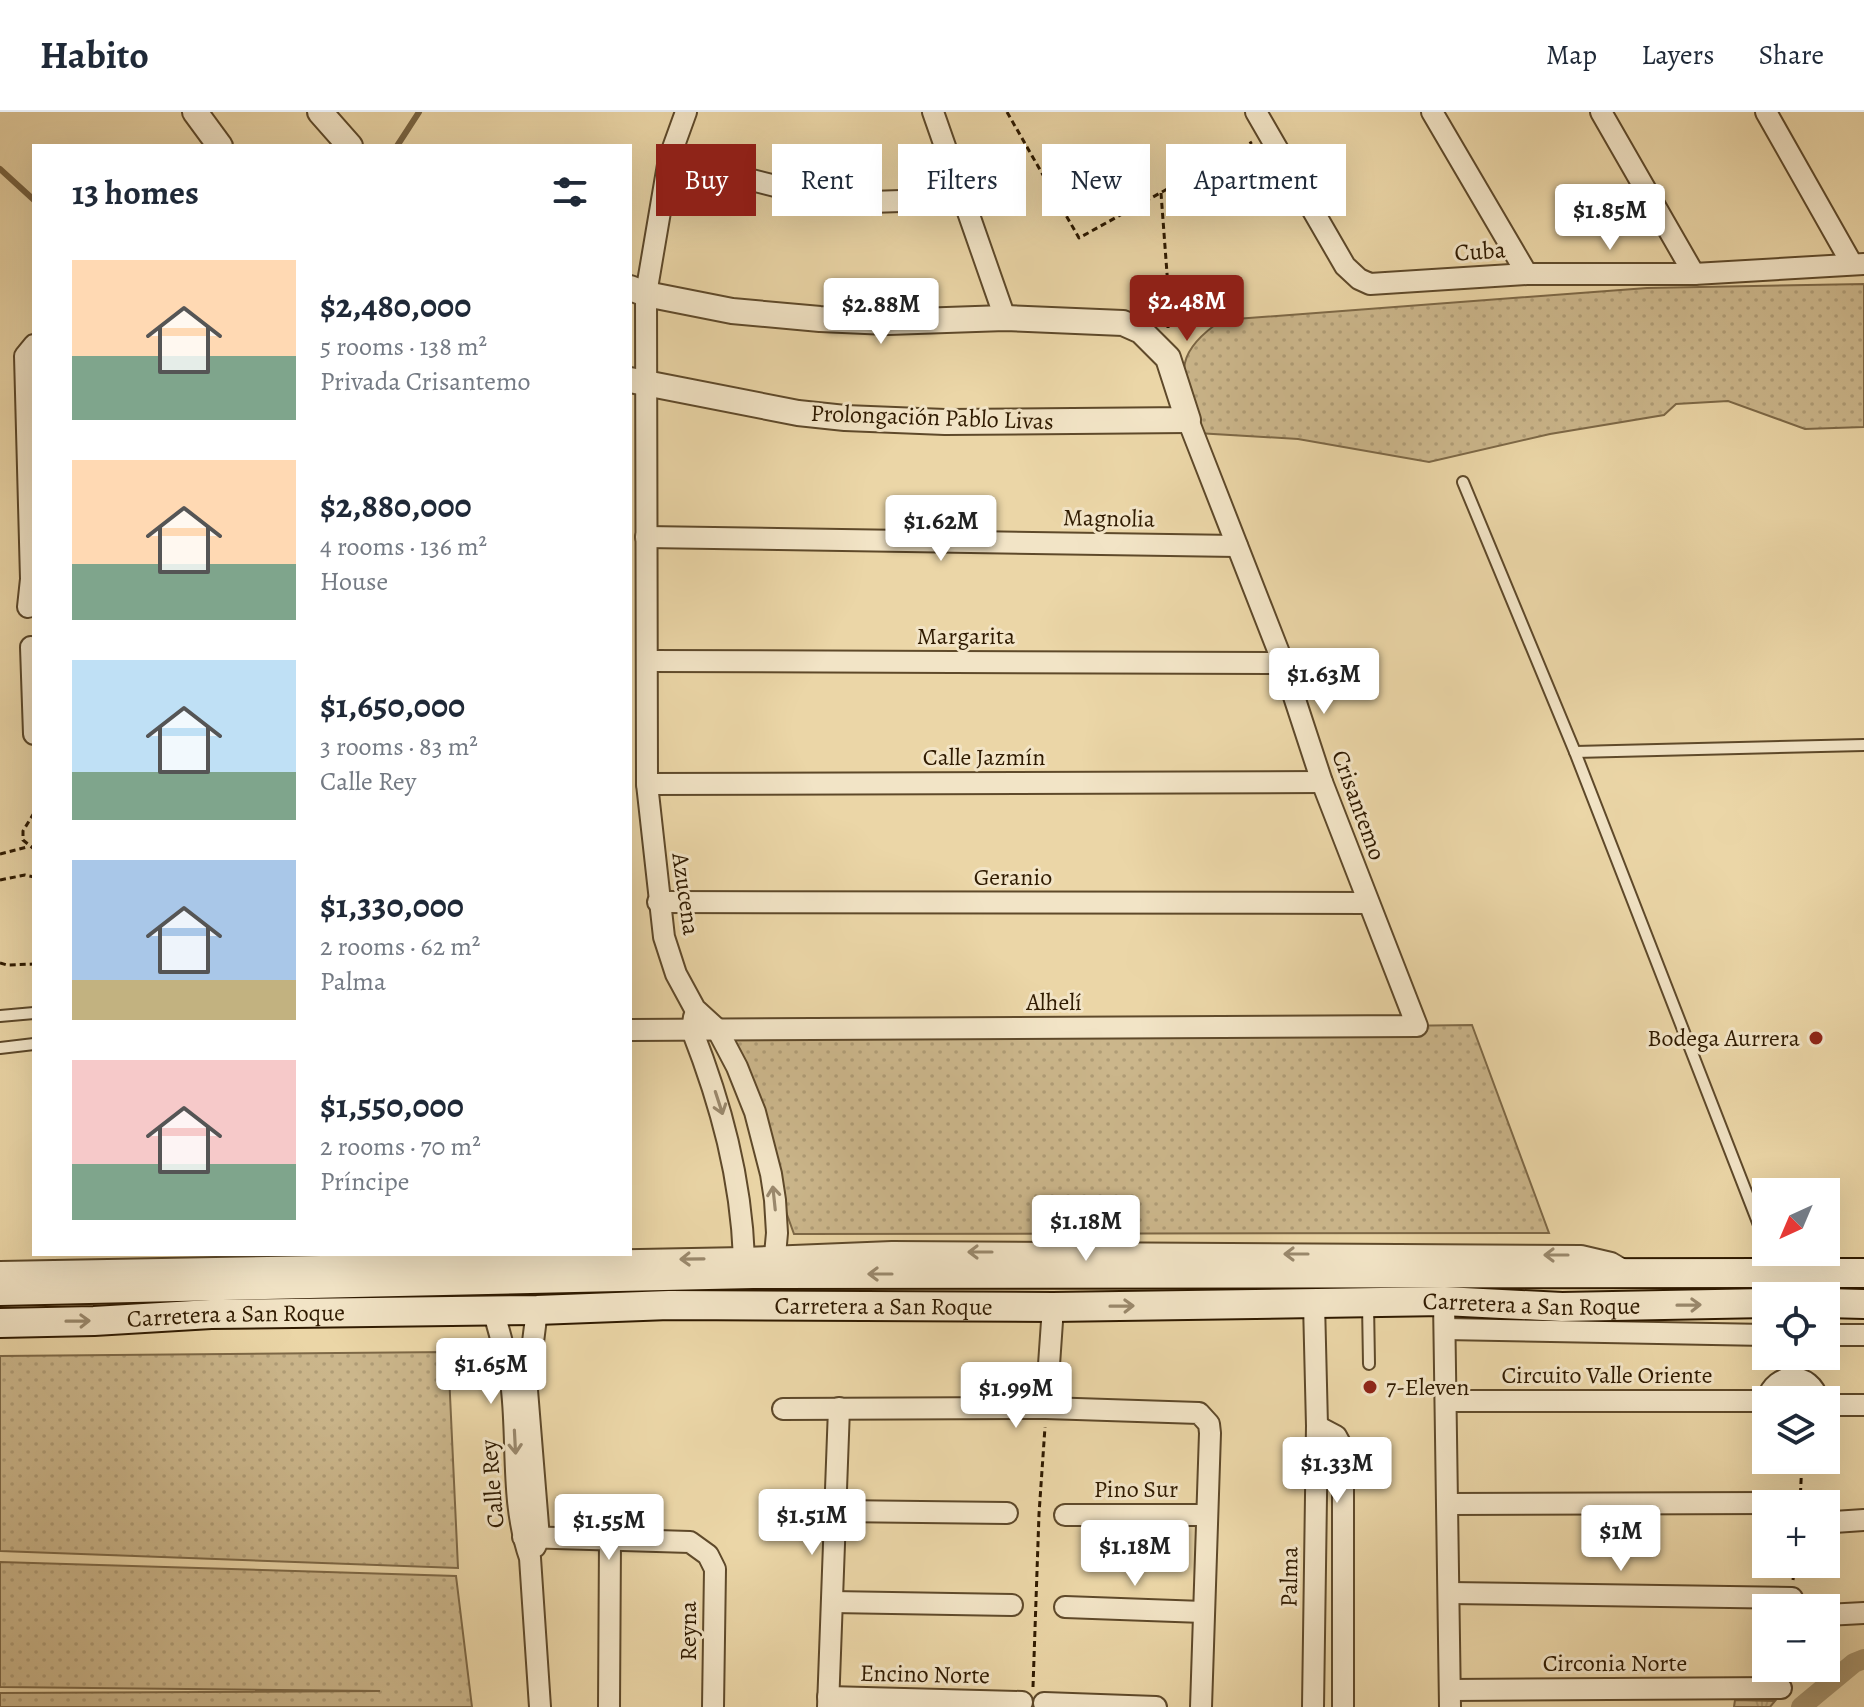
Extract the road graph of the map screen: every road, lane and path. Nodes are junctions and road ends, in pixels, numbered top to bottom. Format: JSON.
{"nodes":[{"id":1,"x":195,"y":112,"type":"edge"},
{"id":2,"x":320,"y":112,"type":"edge"},
{"id":3,"x":686,"y":112,"type":"edge"},
{"id":4,"x":933,"y":112,"type":"edge"},
{"id":5,"x":1007,"y":112,"type":"edge"},
{"id":6,"x":1256,"y":112,"type":"edge"},
{"id":7,"x":1432,"y":112,"type":"edge"},
{"id":8,"x":1601,"y":112,"type":"edge"},
{"id":9,"x":1766,"y":112,"type":"edge"},
{"id":10,"x":1246,"y":132,"type":"dead end"},
{"id":11,"x":219,"y":144,"type":"edge"},
{"id":12,"x":348,"y":144,"type":"edge"},
{"id":13,"x":674,"y":144,"type":"edge"},
{"id":14,"x":944,"y":144,"type":"edge"},
{"id":15,"x":756,"y":181,"type":"edge"},
{"id":16,"x":1161,"y":193,"type":"junction"},
{"id":17,"x":898,"y":201,"type":"edge"},
{"id":18,"x":656,"y":214,"type":"edge"},
{"id":19,"x":970,"y":216,"type":"edge"},
{"id":20,"x":1858,"y":264,"type":"edge"},
{"id":21,"x":1527,"y":274,"type":"junction"},
{"id":22,"x":1694,"y":274,"type":"junction"},
{"id":23,"x":638,"y":291,"type":"edge"},
{"id":24,"x":1005,"y":318,"type":"junction"},
{"id":25,"x":32,"y":347,"type":"edge"},
{"id":26,"x":1163,"y":351,"type":"junction"},
{"id":27,"x":637,"y":382,"type":"edge"},
{"id":28,"x":1188,"y":420,"type":"junction"},
{"id":29,"x":30,"y":459,"type":"edge"},
{"id":30,"x":1463,"y":482,"type":"dead end"},
{"id":31,"x":646,"y":537,"type":"junction"},
{"id":32,"x":1237,"y":546,"type":"junction"},
{"id":33,"x":32,"y":579,"type":"edge"},
{"id":34,"x":28,"y":607,"type":"dead end"},
{"id":35,"x":31,"y":647,"type":"dead end"},
{"id":36,"x":648,"y":661,"type":"junction"},
{"id":37,"x":1283,"y":663,"type":"junction"},
{"id":38,"x":32,"y":671,"type":"edge"},
{"id":39,"x":1864,"y":745,"type":"edge"},
{"id":40,"x":1575,"y":752,"type":"junction"},
{"id":41,"x":1322,"y":782,"type":"junction"},
{"id":42,"x":647,"y":784,"type":"junction"},
{"id":43,"x":32,"y":816,"type":"edge"},
{"id":44,"x":28,"y":847,"type":"junction"},
{"id":45,"x":32,"y":848,"type":"edge"},
{"id":46,"x":0,"y":854,"type":"edge"},
{"id":47,"x":32,"y":877,"type":"edge"},
{"id":48,"x":0,"y":880,"type":"edge"},
{"id":49,"x":658,"y":902,"type":"junction"},
{"id":50,"x":1367,"y":903,"type":"junction"},
{"id":51,"x":0,"y":963,"type":"edge"},
{"id":52,"x":32,"y":964,"type":"edge"},
{"id":53,"x":32,"y":1013,"type":"edge"},
{"id":54,"x":0,"y":1016,"type":"edge"},
{"id":55,"x":694,"y":1020,"type":"junction"},
{"id":56,"x":1417,"y":1026,"type":"joint"},
{"id":57,"x":717,"y":1029,"type":"junction"},
{"id":58,"x":632,"y":1030,"type":"edge"},
{"id":59,"x":32,"y":1044,"type":"edge"},
{"id":60,"x":0,"y":1048,"type":"edge"},
{"id":61,"x":1752,"y":1207,"type":"edge"},
{"id":62,"x":302,"y":1260,"type":"edge"},
{"id":63,"x":206,"y":1261,"type":"edge"},
{"id":64,"x":1752,"y":1265,"type":"edge"},
{"id":65,"x":1801,"y":1266,"type":"edge"},
{"id":66,"x":512,"y":1269,"type":"edge"},
{"id":67,"x":761,"y":1269,"type":"junction"},
{"id":68,"x":0,"y":1272,"type":"edge"},
{"id":69,"x":1864,"y":1273,"type":"edge"},
{"id":70,"x":1140,"y":1274,"type":"junction"},
{"id":71,"x":1630,"y":1274,"type":"junction"},
{"id":72,"x":960,"y":1275,"type":"junction"},
{"id":73,"x":0,"y":1291,"type":"edge"},
{"id":74,"x":1314,"y":1303,"type":"junction"},
{"id":75,"x":1752,"y":1303,"type":"edge"},
{"id":76,"x":1840,"y":1303,"type":"edge"},
{"id":77,"x":1368,"y":1304,"type":"junction"},
{"id":78,"x":1864,"y":1304,"type":"edge"},
{"id":79,"x":669,"y":1305,"type":"junction"},
{"id":80,"x":848,"y":1305,"type":"junction"},
{"id":81,"x":1502,"y":1305,"type":"junction"},
{"id":82,"x":600,"y":1306,"type":"junction"},
{"id":83,"x":1053,"y":1307,"type":"junction"},
{"id":84,"x":493,"y":1310,"type":"junction"},
{"id":85,"x":537,"y":1310,"type":"junction"},
{"id":86,"x":422,"y":1311,"type":"junction"},
{"id":87,"x":1444,"y":1315,"type":"junction"},
{"id":88,"x":0,"y":1323,"type":"edge"},
{"id":89,"x":1752,"y":1334,"type":"edge"},
{"id":90,"x":1840,"y":1335,"type":"edge"},
{"id":91,"x":1864,"y":1335,"type":"edge"},
{"id":92,"x":1369,"y":1364,"type":"dead end"},
{"id":93,"x":1791,"y":1370,"type":"edge"},
{"id":94,"x":1791,"y":1377,"type":"junction"},
{"id":95,"x":1774,"y":1386,"type":"edge"},
{"id":96,"x":1812,"y":1386,"type":"edge"},
{"id":97,"x":520,"y":1390,"type":"junction"},
{"id":98,"x":1447,"y":1401,"type":"junction"},
{"id":99,"x":1752,"y":1401,"type":"edge"},
{"id":100,"x":1840,"y":1405,"type":"edge"},
{"id":101,"x":1864,"y":1405,"type":"edge"},
{"id":102,"x":839,"y":1408,"type":"junction"},
{"id":103,"x":1046,"y":1408,"type":"junction"},
{"id":104,"x":783,"y":1409,"type":"dead end"},
{"id":105,"x":1317,"y":1426,"type":"junction"},
{"id":106,"x":1752,"y":1503,"type":"edge"},
{"id":107,"x":1448,"y":1504,"type":"junction"},
{"id":108,"x":836,"y":1511,"type":"junction"},
{"id":109,"x":1007,"y":1513,"type":"dead end"},
{"id":110,"x":1065,"y":1515,"type":"dead end"},
{"id":111,"x":1207,"y":1515,"type":"junction"},
{"id":112,"x":1864,"y":1520,"type":"edge"},
{"id":113,"x":1840,"y":1522,"type":"edge"},
{"id":114,"x":531,"y":1537,"type":"junction"},
{"id":115,"x":610,"y":1540,"type":"junction"},
{"id":116,"x":1449,"y":1593,"type":"junction"},
{"id":117,"x":1752,"y":1597,"type":"edge"},
{"id":118,"x":832,"y":1602,"type":"junction"},
{"id":119,"x":1012,"y":1605,"type":"dead end"},
{"id":120,"x":1065,"y":1607,"type":"dead end"},
{"id":121,"x":1203,"y":1612,"type":"junction"},
{"id":122,"x":1864,"y":1613,"type":"edge"},
{"id":123,"x":1840,"y":1614,"type":"edge"},
{"id":124,"x":1781,"y":1688,"type":"dead end"},
{"id":125,"x":1033,"y":1698,"type":"junction"},
{"id":126,"x":1450,"y":1698,"type":"edge"},
{"id":127,"x":828,"y":1702,"type":"edge"},
{"id":128,"x":540,"y":1707,"type":"edge"},
{"id":129,"x":609,"y":1707,"type":"edge"},
{"id":130,"x":713,"y":1707,"type":"edge"},
{"id":131,"x":1156,"y":1707,"type":"edge"},
{"id":132,"x":1201,"y":1707,"type":"edge"},
{"id":133,"x":1313,"y":1707,"type":"edge"},
{"id":134,"x":1343,"y":1707,"type":"edge"}],
"edges":[{"from":1,"to":11,"type":"street"},
{"from":2,"to":12,"type":"street"},
{"from":3,"to":13,"type":"street","name":"Azucena"},
{"from":4,"to":14,"type":"street"},
{"from":5,"to":16,"type":"path"},
{"from":6,"to":21,"type":"street","name":"Cuba"},
{"from":7,"to":21,"type":"street"},
{"from":8,"to":22,"type":"street"},
{"from":9,"to":20,"type":"street"},
{"from":10,"to":16,"type":"path"},
{"from":15,"to":17,"type":"street"},
{"from":16,"to":26,"type":"path"},
{"from":18,"to":23,"type":"street","name":"Azucena"},
{"from":19,"to":24,"type":"street"},
{"from":20,"to":22,"type":"street","name":"Cuba"},
{"from":21,"to":22,"type":"street","name":"Cuba"},
{"from":23,"to":24,"type":"street"},
{"from":23,"to":27,"type":"street","name":"Azucena"},
{"from":24,"to":26,"type":"street"},
{"from":25,"to":29,"type":"street"},
{"from":26,"to":28,"type":"street"},
{"from":27,"to":28,"type":"street","name":"Prolongación Pablo Livas"},
{"from":27,"to":31,"type":"street","name":"Azucena"},
{"from":28,"to":32,"type":"street","name":"Crisantemo"},
{"from":29,"to":33,"type":"street"},
{"from":30,"to":40,"type":"lane"},
{"from":31,"to":32,"type":"street","name":"Magnolia"},
{"from":31,"to":36,"type":"street","name":"Azucena"},
{"from":32,"to":37,"type":"street","name":"Crisantemo"},
{"from":33,"to":34,"type":"street"},
{"from":35,"to":38,"type":"street"},
{"from":36,"to":37,"type":"street","name":"Margarita"},
{"from":36,"to":42,"type":"street","name":"Azucena"},
{"from":37,"to":41,"type":"street","name":"Crisantemo"},
{"from":39,"to":40,"type":"lane"},
{"from":40,"to":61,"type":"lane"},
{"from":41,"to":42,"type":"street","name":"Calle Jazmín"},
{"from":41,"to":50,"type":"street","name":"Crisantemo"},
{"from":42,"to":49,"type":"street","name":"Azucena"},
{"from":43,"to":44,"type":"path"},
{"from":44,"to":45,"type":"path"},
{"from":44,"to":46,"type":"path"},
{"from":47,"to":48,"type":"path"},
{"from":49,"to":50,"type":"street","name":"Geranio"},
{"from":49,"to":55,"type":"street","name":"Azucena"},
{"from":50,"to":56,"type":"street","name":"Crisantemo"},
{"from":51,"to":52,"type":"path"},
{"from":53,"to":54,"type":"lane"},
{"from":55,"to":57,"type":"street","name":"Azucena"},
{"from":55,"to":58,"type":"street"},
{"from":55,"to":67,"type":"street","name":"Azucena","one_way":true},
{"from":56,"to":57,"type":"street","name":"Alhelí"},
{"from":67,"to":57,"type":"street","name":"Azucena","one_way":true},
{"from":59,"to":60,"type":"lane"},
{"from":62,"to":63,"type":"street"},
{"from":62,"to":66,"type":"street"},
{"from":63,"to":68,"type":"street"},
{"from":64,"to":71,"type":"main road","name":"Carretera a San Roque"},
{"from":65,"to":69,"type":"main road","name":"Carretera a San Roque"},
{"from":67,"to":66,"type":"main road","name":"Carretera a San Roque","one_way":true},
{"from":66,"to":73,"type":"main road","name":"Carretera a San Roque"},
{"from":66,"to":82,"type":"main road"},
{"from":66,"to":86,"type":"main road"},
{"from":71,"to":67,"type":"street","one_way":true},
{"from":72,"to":67,"type":"main road","name":"Carretera a San Roque","one_way":true},
{"from":67,"to":79,"type":"main road"},
{"from":67,"to":80,"type":"main road"},
{"from":70,"to":71,"type":"main road","name":"Carretera a San Roque"},
{"from":70,"to":72,"type":"main road","name":"Carretera a San Roque"},
{"from":70,"to":83,"type":"main road"},
{"from":71,"to":81,"type":"main road"},
{"from":72,"to":83,"type":"main road"},
{"from":74,"to":77,"type":"main road","name":"Carretera a San Roque"},
{"from":83,"to":74,"type":"main road","name":"Carretera a San Roque","one_way":true},
{"from":74,"to":105,"type":"street","name":"Palma"},
{"from":81,"to":75,"type":"main road","name":"Carretera a San Roque","one_way":true},
{"from":76,"to":78,"type":"main road"},
{"from":77,"to":87,"type":"main road","name":"Carretera a San Roque"},
{"from":77,"to":92,"type":"lane"},
{"from":79,"to":80,"type":"main road","name":"Carretera a San Roque"},
{"from":79,"to":82,"type":"main road","name":"Carretera a San Roque"},
{"from":80,"to":83,"type":"main road","name":"Carretera a San Roque"},
{"from":81,"to":87,"type":"main road","name":"Carretera a San Roque"},
{"from":82,"to":85,"type":"main road","name":"Carretera a San Roque"},
{"from":83,"to":103,"type":"street"},
{"from":84,"to":85,"type":"main road","name":"Carretera a San Roque"},
{"from":84,"to":86,"type":"main road","name":"Carretera a San Roque"},
{"from":84,"to":97,"type":"street","name":"Calle Rey"},
{"from":85,"to":97,"type":"street","name":"Calle Rey"},
{"from":88,"to":86,"type":"main road","name":"Carretera a San Roque","one_way":true},
{"from":87,"to":89,"type":"street"},
{"from":87,"to":98,"type":"street"},
{"from":90,"to":91,"type":"street"},
{"from":93,"to":94,"type":"street"},
{"from":94,"to":95,"type":"street"},
{"from":94,"to":96,"type":"street"},
{"from":97,"to":114,"type":"street","name":"Calle Rey"},
{"from":98,"to":99,"type":"street","name":"Circuito Valle Oriente"},
{"from":98,"to":107,"type":"street"},
{"from":100,"to":101,"type":"street"},
{"from":102,"to":103,"type":"street"},
{"from":102,"to":104,"type":"street"},
{"from":102,"to":108,"type":"street"},
{"from":103,"to":111,"type":"street"},
{"from":103,"to":125,"type":"path"},
{"from":105,"to":133,"type":"street","name":"Palma"},
{"from":105,"to":134,"type":"street"},
{"from":106,"to":107,"type":"street"},
{"from":107,"to":116,"type":"street"},
{"from":108,"to":109,"type":"street"},
{"from":108,"to":118,"type":"street"},
{"from":110,"to":111,"type":"street","name":"Pino Sur"},
{"from":111,"to":121,"type":"street"},
{"from":112,"to":113,"type":"street"},
{"from":114,"to":115,"type":"street","name":"Reyna"},
{"from":114,"to":128,"type":"street","name":"Calle Rey"},
{"from":115,"to":129,"type":"street"},
{"from":115,"to":130,"type":"street","name":"Reyna"},
{"from":116,"to":117,"type":"street"},
{"from":116,"to":126,"type":"street"},
{"from":118,"to":119,"type":"street"},
{"from":118,"to":127,"type":"street"},
{"from":120,"to":121,"type":"street"},
{"from":121,"to":132,"type":"street"},
{"from":122,"to":123,"type":"street"},
{"from":124,"to":126,"type":"street","name":"Circonia Norte"},
{"from":125,"to":127,"type":"street","name":"Encino Norte"},
{"from":125,"to":131,"type":"street","name":"Encino Norte"}]}
